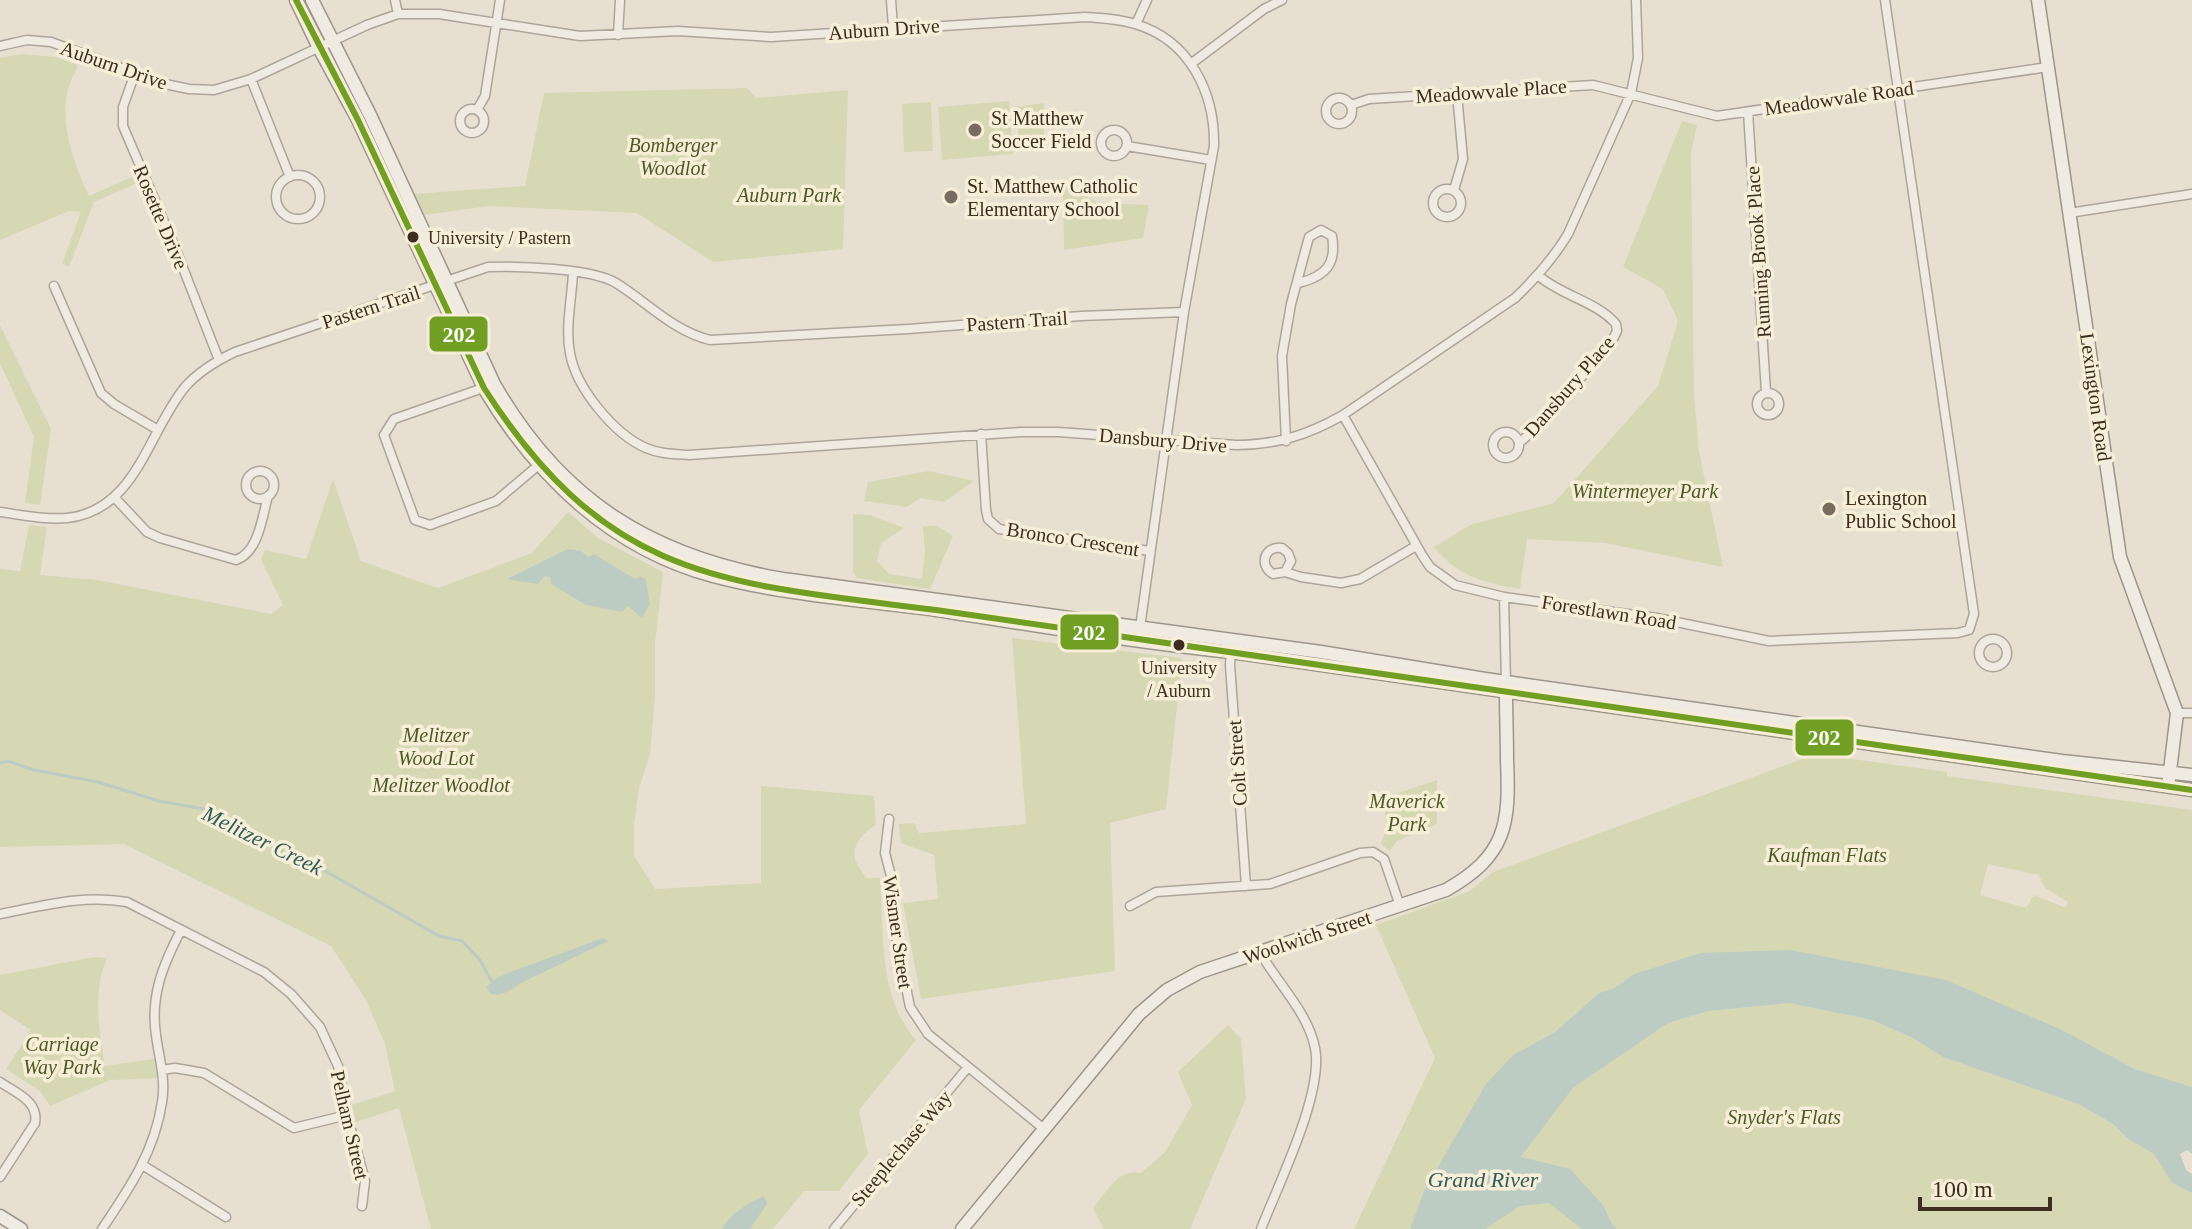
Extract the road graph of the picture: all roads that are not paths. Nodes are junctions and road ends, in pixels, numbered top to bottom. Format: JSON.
{"nodes":[{"id":1,"x":296,"y":0,"type":"edge"},
{"id":2,"x":312,"y":0,"type":"edge"},
{"id":3,"x":395,"y":0,"type":"edge"},
{"id":4,"x":500,"y":0,"type":"edge"},
{"id":5,"x":620,"y":0,"type":"edge"},
{"id":6,"x":891,"y":0,"type":"edge"},
{"id":7,"x":1147,"y":0,"type":"edge"},
{"id":8,"x":1258,"y":0,"type":"edge"},
{"id":9,"x":1282,"y":0,"type":"edge"},
{"id":10,"x":1636,"y":0,"type":"edge"},
{"id":11,"x":1885,"y":0,"type":"edge"},
{"id":12,"x":2038,"y":0,"type":"edge"},
{"id":13,"x":1264,"y":9,"type":"junction"},
{"id":14,"x":398,"y":14,"type":"junction"},
{"id":15,"x":1136,"y":24,"type":"junction"},
{"id":16,"x":497,"y":25,"type":"junction"},
{"id":17,"x":893,"y":27,"type":"junction"},
{"id":18,"x":618,"y":35,"type":"junction"},
{"id":19,"x":332,"y":42,"type":"junction"},
{"id":20,"x":0,"y":46,"type":"edge"},
{"id":21,"x":319,"y":48,"type":"junction"},
{"id":22,"x":1192,"y":63,"type":"junction"},
{"id":23,"x":2048,"y":67,"type":"junction"},
{"id":24,"x":135,"y":73,"type":"junction"},
{"id":25,"x":251,"y":79,"type":"junction"},
{"id":26,"x":1898,"y":89,"type":"junction"},
{"id":27,"x":1631,"y":93,"type":"junction"},
{"id":28,"x":1457,"y":94,"type":"junction"},
{"id":29,"x":1351,"y":105,"type":"dead end"},
{"id":30,"x":477,"y":110,"type":"dead end"},
{"id":31,"x":1748,"y":112,"type":"junction"},
{"id":32,"x":1127,"y":146,"type":"dead end"},
{"id":33,"x":1211,"y":160,"type":"junction"},
{"id":34,"x":290,"y":177,"type":"junction"},
{"id":35,"x":1454,"y":190,"type":"dead end"},
{"id":36,"x":2192,"y":194,"type":"edge"},
{"id":37,"x":2069,"y":213,"type":"junction"},
{"id":38,"x":573,"y":272,"type":"junction"},
{"id":39,"x":1539,"y":276,"type":"junction"},
{"id":40,"x":440,"y":283,"type":"junction"},
{"id":41,"x":1299,"y":283,"type":"junction"},
{"id":42,"x":54,"y":286,"type":"dead end"},
{"id":43,"x":1184,"y":312,"type":"junction"},
{"id":44,"x":219,"y":360,"type":"junction"},
{"id":45,"x":489,"y":386,"type":"junction"},
{"id":46,"x":1766,"y":392,"type":"dead end"},
{"id":47,"x":1343,"y":415,"type":"junction"},
{"id":48,"x":158,"y":430,"type":"junction"},
{"id":49,"x":981,"y":434,"type":"junction"},
{"id":50,"x":1166,"y":439,"type":"junction"},
{"id":51,"x":1286,"y":441,"type":"junction"},
{"id":52,"x":1519,"y":443,"type":"dead end"},
{"id":53,"x":542,"y":462,"type":"junction"},
{"id":54,"x":268,"y":496,"type":"dead end"},
{"id":55,"x":114,"y":497,"type":"junction"},
{"id":56,"x":0,"y":512,"type":"edge"},
{"id":57,"x":1416,"y":546,"type":"junction"},
{"id":58,"x":1150,"y":551,"type":"junction"},
{"id":59,"x":1285,"y":572,"type":"dead end"},
{"id":60,"x":1504,"y":597,"type":"junction"},
{"id":61,"x":932,"y":604,"type":"junction"},
{"id":62,"x":1139,"y":628,"type":"junction"},
{"id":63,"x":1969,"y":630,"type":"junction"},
{"id":64,"x":1138,"y":642,"type":"junction"},
{"id":65,"x":1984,"y":643,"type":"dead end"},
{"id":66,"x":1232,"y":646,"type":"junction"},
{"id":67,"x":1506,"y":687,"type":"junction"},
{"id":68,"x":2177,"y":713,"type":"junction"},
{"id":69,"x":2192,"y":713,"type":"edge"},
{"id":70,"x":2170,"y":772,"type":"junction"},
{"id":71,"x":2192,"y":775,"type":"edge"},
{"id":72,"x":2168,"y":787,"type":"junction"},
{"id":73,"x":2192,"y":790,"type":"edge"},
{"id":74,"x":889,"y":819,"type":"dead end"},
{"id":75,"x":1246,"y":886,"type":"junction"},
{"id":76,"x":1130,"y":906,"type":"dead end"},
{"id":77,"x":1400,"y":906,"type":"junction"},
{"id":78,"x":0,"y":914,"type":"edge"},
{"id":79,"x":181,"y":930,"type":"junction"},
{"id":80,"x":1260,"y":952,"type":"junction"},
{"id":81,"x":968,"y":1067,"type":"junction"},
{"id":82,"x":162,"y":1070,"type":"junction"},
{"id":83,"x":0,"y":1082,"type":"edge"},
{"id":84,"x":347,"y":1115,"type":"junction"},
{"id":85,"x":1044,"y":1129,"type":"junction"},
{"id":86,"x":144,"y":1166,"type":"junction"},
{"id":87,"x":0,"y":1177,"type":"edge"},
{"id":88,"x":362,"y":1206,"type":"dead end"},
{"id":89,"x":0,"y":1216,"type":"edge"},
{"id":90,"x":226,"y":1217,"type":"dead end"},
{"id":91,"x":21,"y":1229,"type":"edge"},
{"id":92,"x":102,"y":1229,"type":"edge"},
{"id":93,"x":834,"y":1229,"type":"edge"},
{"id":94,"x":962,"y":1229,"type":"edge"},
{"id":95,"x":1261,"y":1229,"type":"edge"}],
"edges":[{"from":1,"to":21,"type":"main road"},
{"from":2,"to":19,"type":"main road"},
{"from":3,"to":14,"type":"street"},
{"from":4,"to":16,"type":"street"},
{"from":5,"to":18,"type":"street"},
{"from":6,"to":17,"type":"street"},
{"from":7,"to":15,"type":"street"},
{"from":8,"to":13,"type":"street"},
{"from":9,"to":13,"type":"street"},
{"from":10,"to":27,"type":"street","name":"Dansbury Drive"},
{"from":11,"to":26,"type":"street"},
{"from":12,"to":23,"type":"main road","name":"Lexington Road"},
{"from":13,"to":22,"type":"street"},
{"from":14,"to":16,"type":"street","name":"Auburn Drive"},
{"from":14,"to":19,"type":"street","name":"Auburn Drive"},
{"from":15,"to":17,"type":"street","name":"Auburn Drive"},
{"from":15,"to":22,"type":"street","name":"Auburn Drive"},
{"from":16,"to":18,"type":"street","name":"Auburn Drive"},
{"from":16,"to":30,"type":"street"},
{"from":17,"to":18,"type":"street","name":"Auburn Drive"},
{"from":19,"to":21,"type":"street","name":"Auburn Drive"},
{"from":19,"to":40,"type":"main road"},
{"from":20,"to":24,"type":"street","name":"Auburn Drive"},
{"from":21,"to":25,"type":"street","name":"Auburn Drive"},
{"from":21,"to":40,"type":"main road"},
{"from":22,"to":33,"type":"street","name":"Auburn Drive"},
{"from":23,"to":26,"type":"street","name":"Meadowvale Road"},
{"from":23,"to":37,"type":"main road","name":"Lexington Road"},
{"from":24,"to":25,"type":"street","name":"Auburn Drive"},
{"from":24,"to":44,"type":"street","name":"Rosette Drive"},
{"from":25,"to":34,"type":"street"},
{"from":26,"to":31,"type":"street","name":"Meadowvale Road"},
{"from":26,"to":63,"type":"street"},
{"from":27,"to":28,"type":"street","name":"Meadowvale Place"},
{"from":27,"to":31,"type":"street","name":"Meadowvale Road"},
{"from":27,"to":39,"type":"street","name":"Dansbury Drive"},
{"from":28,"to":29,"type":"street","name":"Meadowvale Place"},
{"from":28,"to":35,"type":"street"},
{"from":31,"to":46,"type":"street","name":"Running Brook Place"},
{"from":32,"to":33,"type":"street"},
{"from":33,"to":43,"type":"street","name":"Auburn Drive"},
{"from":34,"to":34,"type":"street"},
{"from":36,"to":37,"type":"street"},
{"from":37,"to":68,"type":"main road","name":"Lexington Road"},
{"from":38,"to":40,"type":"street","name":"Pastern Trail"},
{"from":38,"to":43,"type":"street","name":"Pastern Trail"},
{"from":38,"to":49,"type":"street","name":"Dansbury Drive"},
{"from":39,"to":47,"type":"street","name":"Dansbury Drive"},
{"from":39,"to":52,"type":"street","name":"Dansbury Place"},
{"from":40,"to":44,"type":"street","name":"Pastern Trail"},
{"from":40,"to":45,"type":"main road"},
{"from":41,"to":41,"type":"street"},
{"from":41,"to":51,"type":"street"},
{"from":42,"to":48,"type":"street"},
{"from":43,"to":50,"type":"street","name":"Auburn Drive"},
{"from":44,"to":48,"type":"street","name":"Pastern Trail"},
{"from":45,"to":53,"type":"main road"},
{"from":45,"to":53,"type":"street"},
{"from":47,"to":51,"type":"street","name":"Dansbury Drive"},
{"from":47,"to":57,"type":"street","name":"Forestlawn Road"},
{"from":48,"to":55,"type":"street","name":"Pastern Trail"},
{"from":49,"to":50,"type":"street","name":"Dansbury Drive"},
{"from":49,"to":58,"type":"street","name":"Bronco Crescent"},
{"from":50,"to":51,"type":"street","name":"Dansbury Drive"},
{"from":50,"to":58,"type":"street","name":"Auburn Drive"},
{"from":53,"to":61,"type":"main road"},
{"from":54,"to":55,"type":"street"},
{"from":55,"to":56,"type":"street","name":"Pastern Trail"},
{"from":57,"to":59,"type":"street"},
{"from":57,"to":60,"type":"street","name":"Forestlawn Road"},
{"from":58,"to":62,"type":"street","name":"Auburn Drive"},
{"from":60,"to":63,"type":"street","name":"Forestlawn Road"},
{"from":60,"to":67,"type":"street","name":"Woolwich Street"},
{"from":61,"to":62,"type":"main road"},
{"from":61,"to":64,"type":"main road"},
{"from":62,"to":64,"type":"street","name":"Auburn Drive"},
{"from":62,"to":66,"type":"main road"},
{"from":63,"to":65,"type":"street"},
{"from":64,"to":66,"type":"main road"},
{"from":66,"to":67,"type":"main road"},
{"from":66,"to":75,"type":"street","name":"Colt Street"},
{"from":67,"to":70,"type":"main road"},
{"from":67,"to":72,"type":"main road"},
{"from":67,"to":77,"type":"main road","name":"Woolwich Street"},
{"from":68,"to":69,"type":"street"},
{"from":68,"to":70,"type":"main road","name":"Lexington Road"},
{"from":70,"to":71,"type":"main road"},
{"from":70,"to":72,"type":"main road","name":"Lexington Road"},
{"from":72,"to":73,"type":"main road"},
{"from":74,"to":81,"type":"street","name":"Wismer Street"},
{"from":75,"to":76,"type":"street"},
{"from":75,"to":77,"type":"street"},
{"from":77,"to":80,"type":"main road","name":"Woolwich Street"},
{"from":78,"to":79,"type":"street","name":"Pelham Street"},
{"from":79,"to":82,"type":"street"},
{"from":79,"to":84,"type":"street","name":"Pelham Street"},
{"from":80,"to":85,"type":"main road","name":"Woolwich Street"},
{"from":80,"to":95,"type":"street"},
{"from":81,"to":85,"type":"street","name":"Wismer Street"},
{"from":81,"to":93,"type":"street","name":"Steeplechase Way"},
{"from":82,"to":84,"type":"street"},
{"from":82,"to":86,"type":"street"},
{"from":83,"to":87,"type":"street"},
{"from":84,"to":88,"type":"street","name":"Pelham Street"},
{"from":85,"to":94,"type":"main road","name":"Woolwich Street"},
{"from":86,"to":90,"type":"street"},
{"from":86,"to":92,"type":"street"},
{"from":89,"to":91,"type":"main road"}]}
